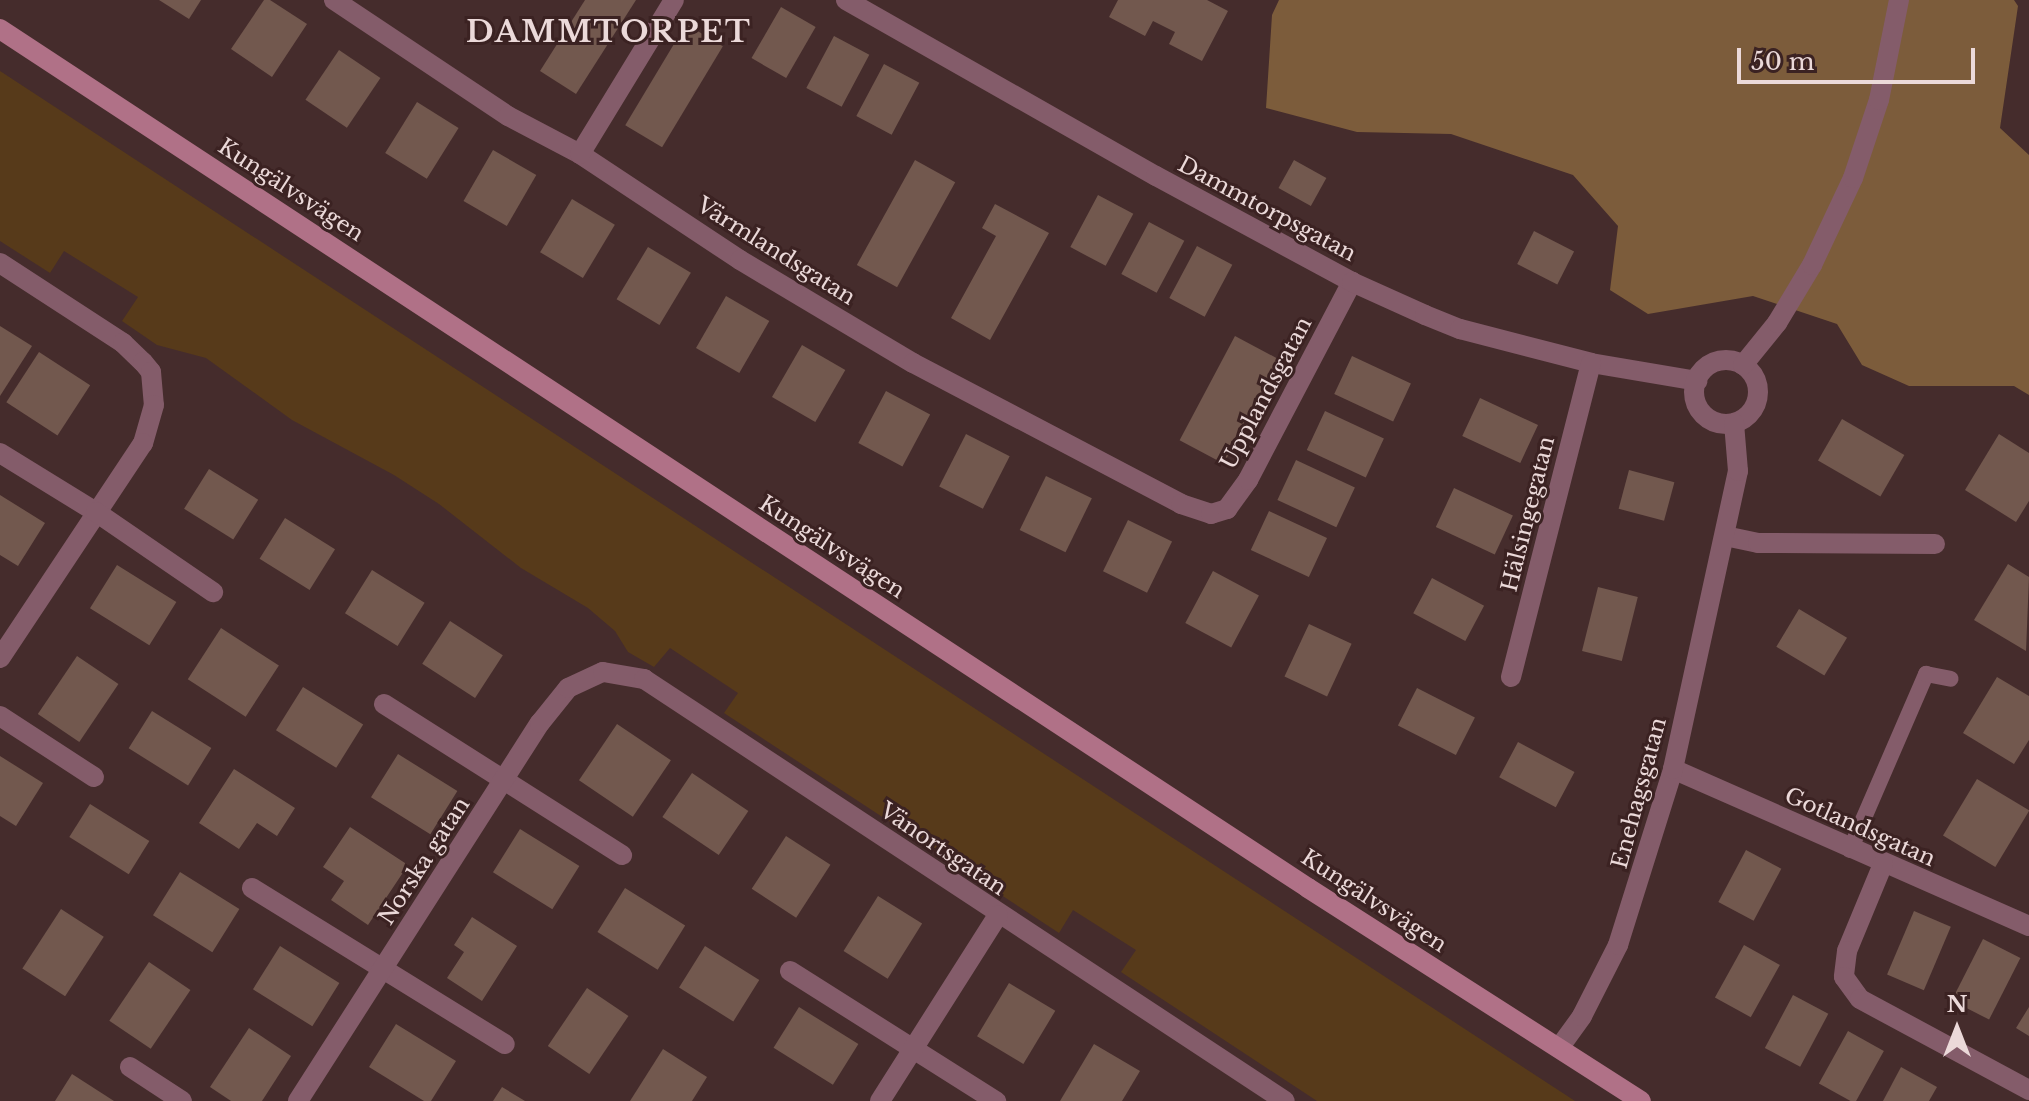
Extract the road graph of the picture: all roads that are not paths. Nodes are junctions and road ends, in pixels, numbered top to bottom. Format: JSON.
{"nodes":[{"id":1,"x":334,"y":0,"type":"edge"},
{"id":2,"x":674,"y":0,"type":"edge"},
{"id":3,"x":846,"y":0,"type":"edge"},
{"id":4,"x":1899,"y":0,"type":"edge"},
{"id":5,"x":0,"y":29,"type":"edge"},
{"id":6,"x":580,"y":154,"type":"junction"},
{"id":7,"x":0,"y":263,"type":"edge"},
{"id":8,"x":1352,"y":282,"type":"junction"},
{"id":9,"x":1591,"y":363,"type":"junction"},
{"id":10,"x":1743,"y":365,"type":"junction"},
{"id":11,"x":1697,"y":381,"type":"junction"},
{"id":12,"x":1734,"y":423,"type":"junction"},
{"id":13,"x":0,"y":453,"type":"edge"},
{"id":14,"x":96,"y":512,"type":"junction"},
{"id":15,"x":1211,"y":514,"type":"joint"},
{"id":16,"x":1725,"y":536,"type":"junction"},
{"id":17,"x":1935,"y":544,"type":"dead end"},
{"id":18,"x":213,"y":592,"type":"dead end"},
{"id":19,"x":0,"y":658,"type":"edge"},
{"id":20,"x":1511,"y":677,"type":"dead end"},
{"id":21,"x":1951,"y":679,"type":"dead end"},
{"id":22,"x":568,"y":688,"type":"joint"},
{"id":23,"x":384,"y":704,"type":"dead end"},
{"id":24,"x":0,"y":716,"type":"edge"},
{"id":25,"x":1673,"y":769,"type":"junction"},
{"id":26,"x":94,"y":777,"type":"dead end"},
{"id":27,"x":503,"y":781,"type":"junction"},
{"id":28,"x":1850,"y":850,"type":"junction"},
{"id":29,"x":622,"y":855,"type":"dead end"},
{"id":30,"x":1883,"y":864,"type":"junction"},
{"id":31,"x":252,"y":888,"type":"dead end"},
{"id":32,"x":998,"y":915,"type":"junction"},
{"id":33,"x":2029,"y":926,"type":"edge"},
{"id":34,"x":384,"y":967,"type":"junction"},
{"id":35,"x":790,"y":971,"type":"dead end"},
{"id":36,"x":505,"y":1044,"type":"dead end"},
{"id":37,"x":1559,"y":1048,"type":"junction"},
{"id":38,"x":914,"y":1050,"type":"junction"},
{"id":39,"x":130,"y":1067,"type":"dead end"},
{"id":40,"x":2029,"y":1090,"type":"edge"},
{"id":41,"x":182,"y":1101,"type":"edge"},
{"id":42,"x":298,"y":1101,"type":"edge"},
{"id":43,"x":880,"y":1101,"type":"edge"},
{"id":44,"x":996,"y":1101,"type":"edge"},
{"id":45,"x":1285,"y":1101,"type":"edge"},
{"id":46,"x":1641,"y":1101,"type":"edge"}],
"edges":[{"from":1,"to":6,"type":"street","name":"Värmlandsgatan"},
{"from":2,"to":6,"type":"street"},
{"from":3,"to":8,"type":"street","name":"Dammtorpsgatan"},
{"from":4,"to":10,"type":"street"},
{"from":5,"to":37,"type":"main road","name":"Kungälvsvägen"},
{"from":6,"to":15,"type":"street","name":"Värmlandsgatan"},
{"from":7,"to":14,"type":"street"},
{"from":8,"to":9,"type":"street","name":"Dammtorpsgatan"},
{"from":8,"to":15,"type":"street","name":"Upplandsgatan"},
{"from":9,"to":11,"type":"street","name":"Dammtorpsgatan"},
{"from":9,"to":20,"type":"street","name":"Hälsingegatan"},
{"from":10,"to":11,"type":"street"},
{"from":10,"to":12,"type":"street"},
{"from":11,"to":12,"type":"street"},
{"from":12,"to":16,"type":"street","name":"Enehagsgatan"},
{"from":13,"to":14,"type":"street"},
{"from":14,"to":18,"type":"street"},
{"from":14,"to":19,"type":"street"},
{"from":16,"to":17,"type":"street"},
{"from":16,"to":25,"type":"street","name":"Enehagsgatan"},
{"from":21,"to":28,"type":"lane"},
{"from":22,"to":27,"type":"street","name":"Norska gatan"},
{"from":22,"to":32,"type":"street","name":"Vänortsgatan"},
{"from":23,"to":27,"type":"street"},
{"from":24,"to":26,"type":"street"},
{"from":25,"to":28,"type":"street","name":"Gotlandsgatan"},
{"from":25,"to":37,"type":"street","name":"Enehagsgatan"},
{"from":27,"to":29,"type":"street"},
{"from":27,"to":34,"type":"street","name":"Norska gatan"},
{"from":28,"to":30,"type":"street","name":"Gotlandsgatan"},
{"from":30,"to":33,"type":"street","name":"Gotlandsgatan"},
{"from":30,"to":40,"type":"street"},
{"from":31,"to":34,"type":"street"},
{"from":32,"to":38,"type":"street"},
{"from":32,"to":45,"type":"street","name":"Vänortsgatan"},
{"from":34,"to":36,"type":"street"},
{"from":34,"to":42,"type":"street","name":"Norska gatan"},
{"from":35,"to":38,"type":"street"},
{"from":37,"to":46,"type":"main road","name":"Kungälvsvägen"},
{"from":38,"to":43,"type":"street"},
{"from":38,"to":44,"type":"street"},
{"from":39,"to":41,"type":"street"}]}
